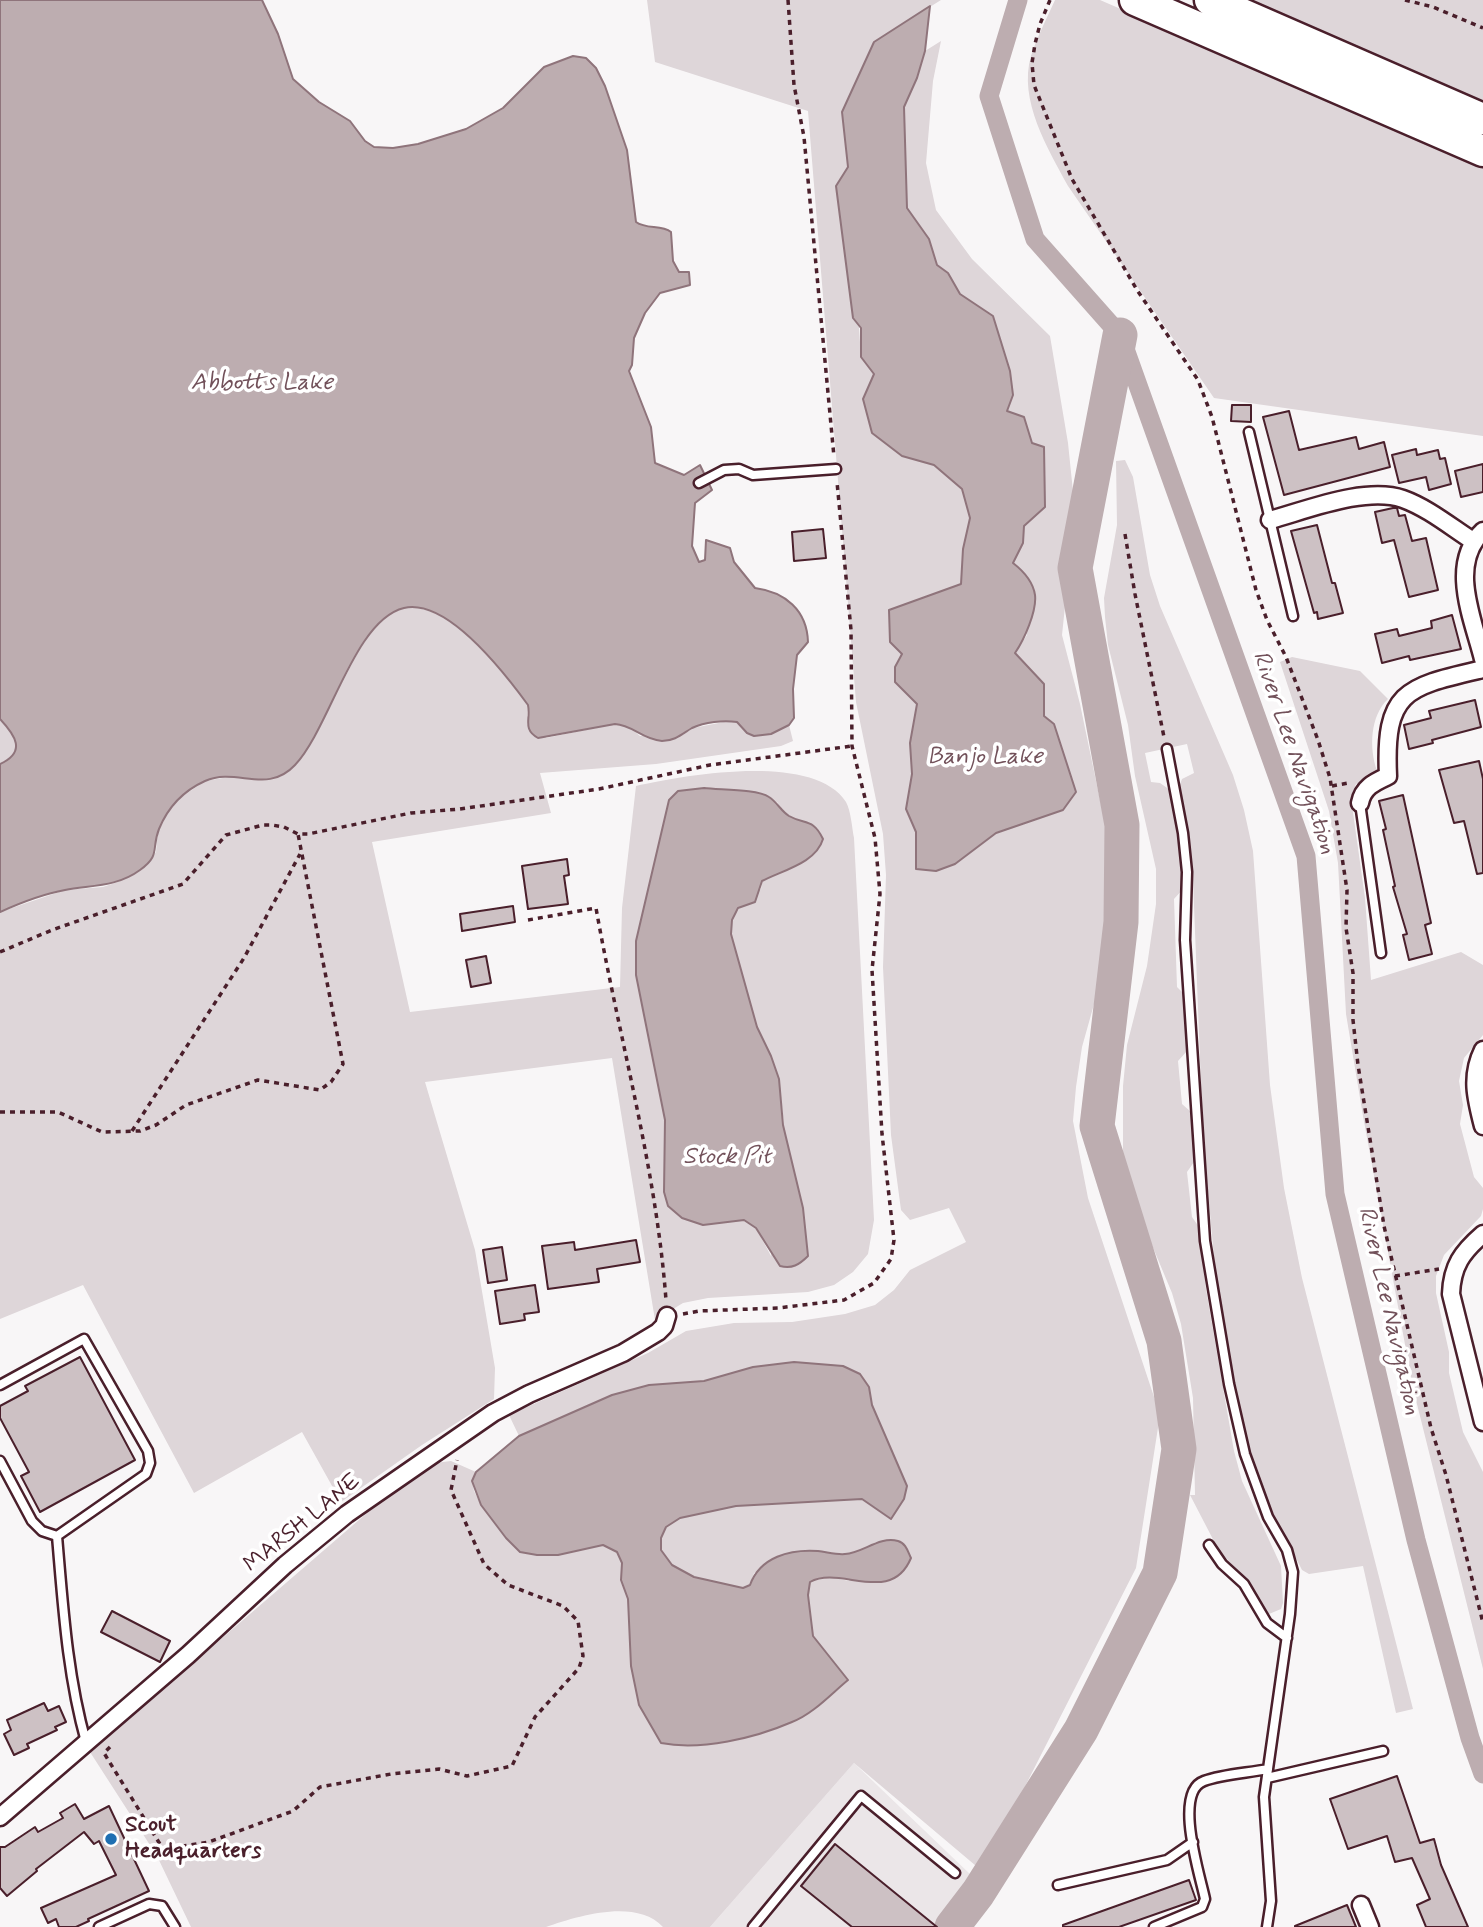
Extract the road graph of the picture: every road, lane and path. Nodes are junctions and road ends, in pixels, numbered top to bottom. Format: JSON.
{"nodes":[{"id":1,"x":788,"y":0,"type":"edge"},
{"id":2,"x":1050,"y":0,"type":"edge"},
{"id":3,"x":1135,"y":0,"type":"edge"},
{"id":4,"x":1210,"y":0,"type":"edge"},
{"id":5,"x":1405,"y":0,"type":"edge"},
{"id":6,"x":1483,"y":27,"type":"edge"},
{"id":7,"x":1483,"y":119,"type":"edge"},
{"id":8,"x":1483,"y":151,"type":"edge"},
{"id":9,"x":1249,"y":432,"type":"dead end"},
{"id":10,"x":836,"y":469,"type":"junction"},
{"id":11,"x":699,"y":483,"type":"dead end"},
{"id":12,"x":1270,"y":520,"type":"junction"},
{"id":13,"x":1125,"y":534,"type":"dead end"},
{"id":14,"x":1478,"y":536,"type":"edge"},
{"id":15,"x":1293,"y":617,"type":"dead end"},
{"id":16,"x":1483,"y":659,"type":"edge"},
{"id":17,"x":1483,"y":669,"type":"edge"},
{"id":18,"x":852,"y":746,"type":"junction"},
{"id":19,"x":1167,"y":749,"type":"joint"},
{"id":20,"x":1360,"y":803,"type":"joint"},
{"id":21,"x":298,"y":834,"type":"junction"},
{"id":22,"x":301,"y":852,"type":"junction"},
{"id":23,"x":528,"y":920,"type":"dead end"},
{"id":24,"x":0,"y":952,"type":"edge"},
{"id":25,"x":1381,"y":953,"type":"dead end"},
{"id":26,"x":1483,"y":1050,"type":"edge"},
{"id":27,"x":0,"y":1112,"type":"edge"},
{"id":28,"x":1483,"y":1126,"type":"edge"},
{"id":29,"x":132,"y":1131,"type":"junction"},
{"id":30,"x":1483,"y":1234,"type":"edge"},
{"id":31,"x":1455,"y":1266,"type":"junction"},
{"id":32,"x":1395,"y":1276,"type":"junction"},
{"id":33,"x":667,"y":1317,"type":"junction"},
{"id":34,"x":0,"y":1385,"type":"edge"},
{"id":35,"x":1483,"y":1422,"type":"edge"},
{"id":36,"x":463,"y":1434,"type":"junction"},
{"id":37,"x":0,"y":1461,"type":"edge"},
{"id":38,"x":57,"y":1536,"type":"junction"},
{"id":39,"x":1209,"y":1545,"type":"dead end"},
{"id":40,"x":1483,"y":1623,"type":"edge"},
{"id":41,"x":1287,"y":1638,"type":"junction"},
{"id":42,"x":86,"y":1742,"type":"junction"},
{"id":43,"x":112,"y":1746,"type":"dead end"},
{"id":44,"x":1383,"y":1751,"type":"dead end"},
{"id":45,"x":1267,"y":1773,"type":"junction"},
{"id":46,"x":0,"y":1816,"type":"edge"},
{"id":47,"x":1193,"y":1842,"type":"junction"},
{"id":48,"x":955,"y":1873,"type":"dead end"},
{"id":49,"x":1058,"y":1885,"type":"dead end"},
{"id":50,"x":1361,"y":1905,"type":"dead end"},
{"id":51,"x":99,"y":1927,"type":"edge"},
{"id":52,"x":175,"y":1927,"type":"edge"},
{"id":53,"x":753,"y":1927,"type":"edge"},
{"id":54,"x":1154,"y":1927,"type":"edge"},
{"id":55,"x":1266,"y":1927,"type":"edge"},
{"id":56,"x":1370,"y":1927,"type":"edge"}],
"edges":[{"from":1,"to":10,"type":"path"},
{"from":2,"to":32,"type":"path"},
{"from":3,"to":8,"type":"highway"},
{"from":4,"to":7,"type":"highway"},
{"from":5,"to":6,"type":"path"},
{"from":9,"to":12,"type":"lane"},
{"from":10,"to":11,"type":"lane"},
{"from":10,"to":18,"type":"path"},
{"from":12,"to":14,"type":"street"},
{"from":12,"to":15,"type":"lane"},
{"from":13,"to":19,"type":"path"},
{"from":14,"to":16,"type":"street"},
{"from":17,"to":20,"type":"street"},
{"from":18,"to":21,"type":"path"},
{"from":18,"to":33,"type":"path"},
{"from":19,"to":41,"type":"lane"},
{"from":20,"to":25,"type":"lane"},
{"from":21,"to":22,"type":"path"},
{"from":21,"to":24,"type":"path"},
{"from":22,"to":29,"type":"path"},
{"from":22,"to":29,"type":"path"},
{"from":23,"to":33,"type":"path"},
{"from":26,"to":28,"type":"street"},
{"from":27,"to":29,"type":"path"},
{"from":30,"to":31,"type":"street"},
{"from":31,"to":32,"type":"path"},
{"from":31,"to":35,"type":"street"},
{"from":32,"to":40,"type":"path"},
{"from":33,"to":36,"type":"street","name":"MARSH LANE"},
{"from":34,"to":38,"type":"lane"},
{"from":36,"to":42,"type":"street","name":"MARSH LANE"},
{"from":36,"to":43,"type":"path"},
{"from":37,"to":38,"type":"lane"},
{"from":38,"to":42,"type":"lane"},
{"from":39,"to":41,"type":"lane"},
{"from":41,"to":45,"type":"lane"},
{"from":42,"to":46,"type":"street","name":"MARSH LANE"},
{"from":44,"to":45,"type":"lane"},
{"from":45,"to":47,"type":"lane"},
{"from":45,"to":55,"type":"lane"},
{"from":47,"to":49,"type":"lane"},
{"from":47,"to":54,"type":"lane"},
{"from":48,"to":53,"type":"lane"},
{"from":50,"to":56,"type":"street"},
{"from":51,"to":52,"type":"lane"}]}
